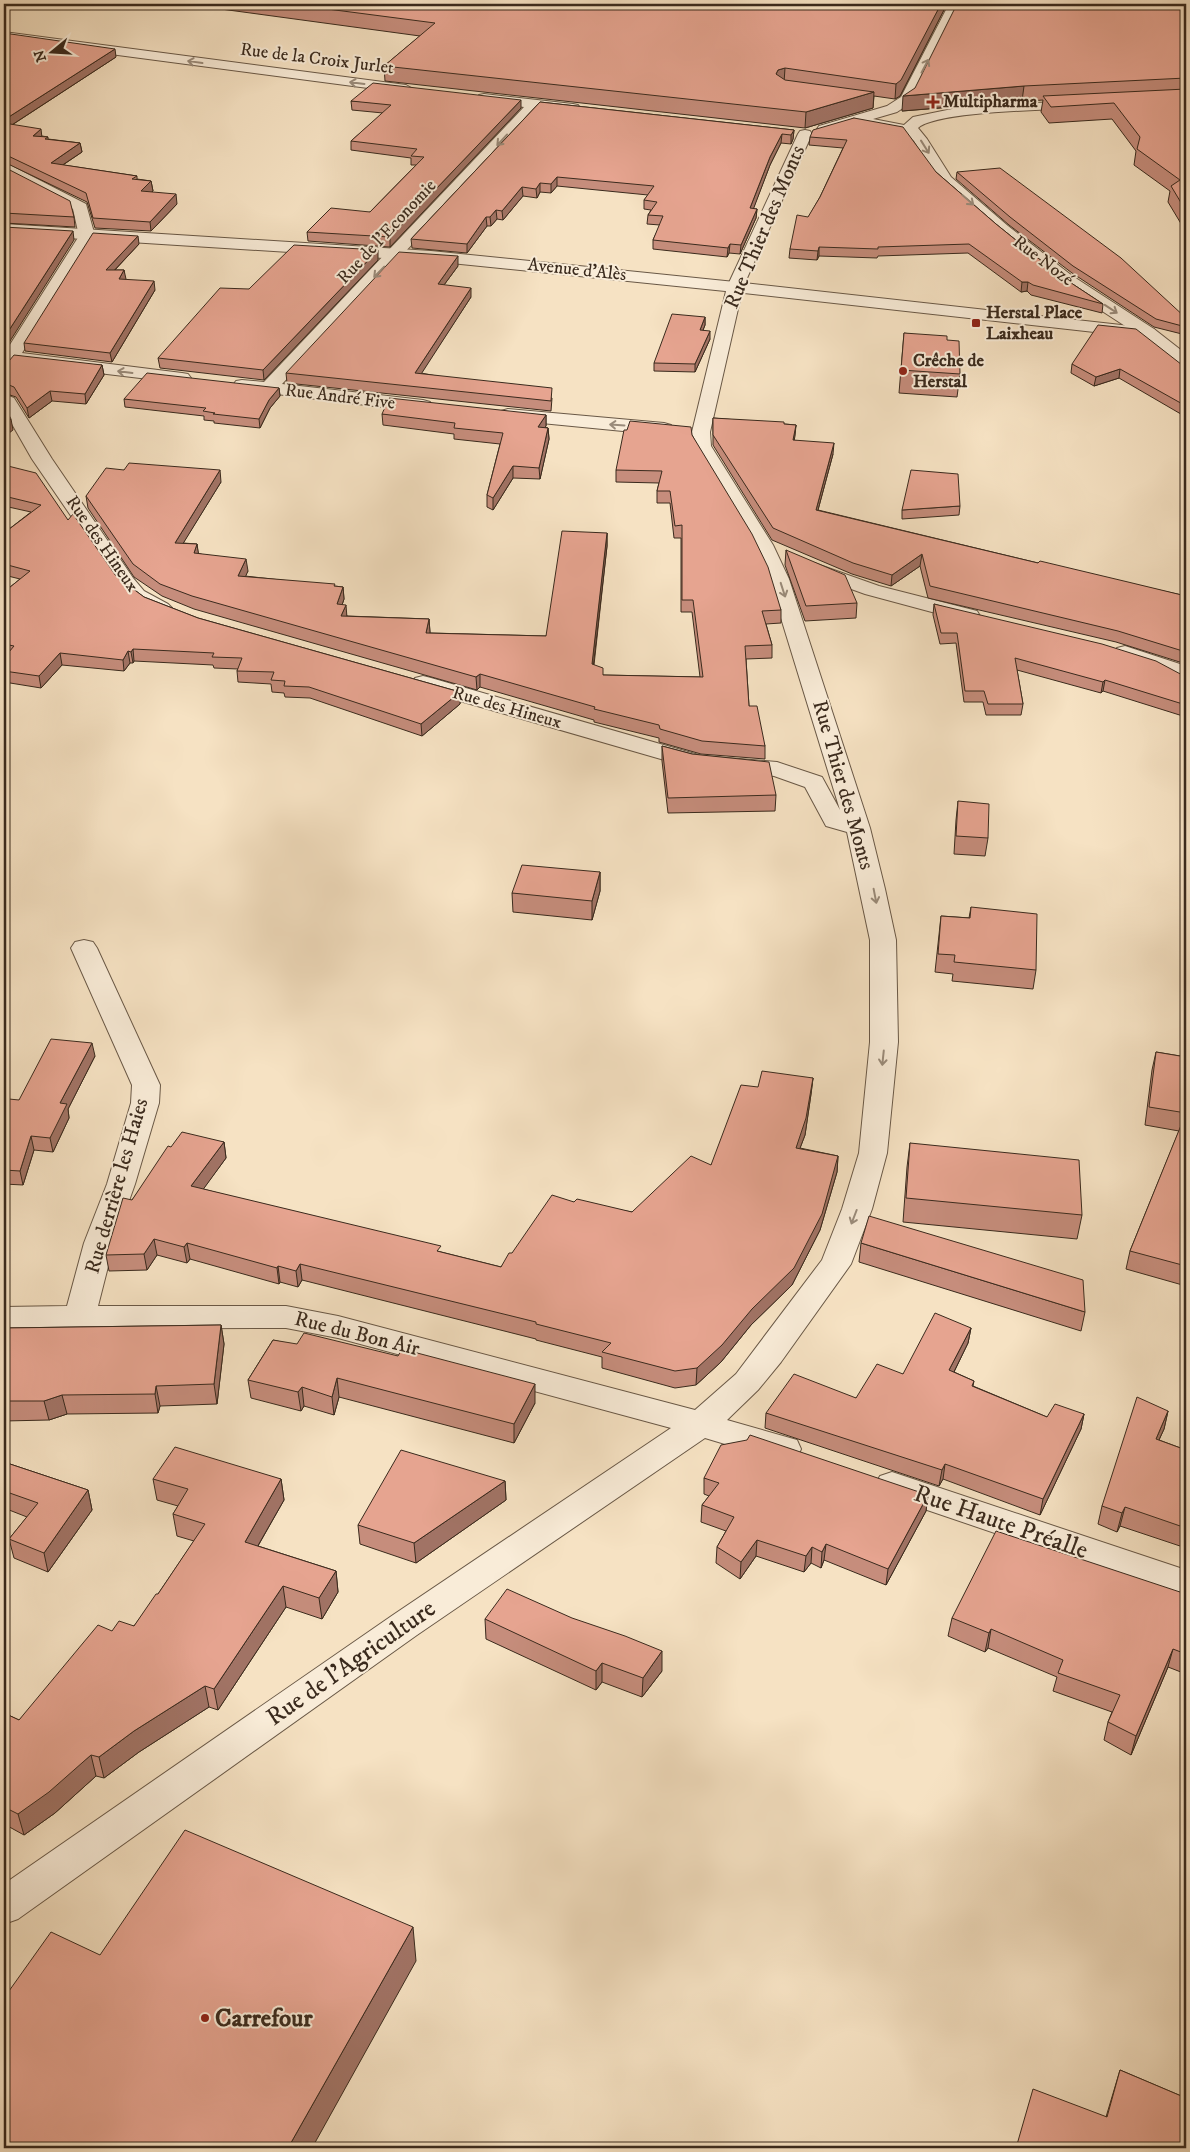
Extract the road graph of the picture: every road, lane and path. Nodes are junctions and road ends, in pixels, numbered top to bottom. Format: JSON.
{"nodes":[{"id":1,"x":955,"y":4,"type":"edge"},
{"id":2,"x":4,"y":36,"type":"edge"},
{"id":3,"x":419,"y":91,"type":"edge"},
{"id":4,"x":468,"y":96,"type":"edge"},
{"id":5,"x":865,"y":100,"type":"edge"},
{"id":6,"x":1097,"y":103,"type":"edge"},
{"id":7,"x":535,"y":104,"type":"junction"},
{"id":8,"x":897,"y":106,"type":"junction"},
{"id":9,"x":583,"y":109,"type":"edge"},
{"id":10,"x":925,"y":118,"type":"junction"},
{"id":11,"x":847,"y":123,"type":"junction"},
{"id":12,"x":911,"y":130,"type":"junction"},
{"id":13,"x":786,"y":131,"type":"edge"},
{"id":14,"x":805,"y":134,"type":"junction"},
{"id":15,"x":4,"y":167,"type":"edge"},
{"id":16,"x":4,"y":229,"type":"edge"},
{"id":17,"x":87,"y":236,"type":"junction"},
{"id":18,"x":397,"y":253,"type":"junction"},
{"id":19,"x":735,"y":286,"type":"junction"},
{"id":20,"x":1148,"y":334,"type":"junction"},
{"id":21,"x":1186,"y":346,"type":"edge"},
{"id":22,"x":6,"y":360,"type":"edge"},
{"id":23,"x":1186,"y":362,"type":"edge"},
{"id":24,"x":201,"y":380,"type":"edge"},
{"id":25,"x":221,"y":383,"type":"edge"},
{"id":26,"x":269,"y":388,"type":"junction"},
{"id":27,"x":4,"y":400,"type":"edge"},
{"id":28,"x":440,"y":408,"type":"edge"},
{"id":29,"x":487,"y":413,"type":"edge"},
{"id":30,"x":701,"y":432,"type":"junction"},
{"id":31,"x":763,"y":545,"type":"junction"},
{"id":32,"x":183,"y":614,"type":"edge"},
{"id":33,"x":991,"y":621,"type":"edge"},
{"id":34,"x":1103,"y":647,"type":"edge"},
{"id":35,"x":1186,"y":673,"type":"edge"},
{"id":36,"x":406,"y":678,"type":"edge"},
{"id":37,"x":858,"y":828,"type":"junction"},
{"id":38,"x":84,"y":948,"type":"dead end"},
{"id":39,"x":80,"y":1317,"type":"junction"},
{"id":40,"x":4,"y":1318,"type":"edge"},
{"id":41,"x":701,"y":1424,"type":"junction"},
{"id":42,"x":808,"y":1457,"type":"edge"},
{"id":43,"x":865,"y":1476,"type":"edge"},
{"id":44,"x":1186,"y":1584,"type":"edge"},
{"id":45,"x":4,"y":1906,"type":"edge"}],
"edges":[{"from":8,"to":1,"type":"street","one_way":true},
{"from":3,"to":2,"type":"street","name":"Rue de la Croix Jurlet","one_way":true},
{"from":4,"to":7,"type":"street"},
{"from":5,"to":8,"type":"street"},
{"from":6,"to":10,"type":"street"},
{"from":7,"to":9,"type":"street"},
{"from":7,"to":18,"type":"street","name":"Rue de l'Economie","one_way":true},
{"from":8,"to":10,"type":"street"},
{"from":8,"to":11,"type":"street"},
{"from":10,"to":12,"type":"street"},
{"from":11,"to":12,"type":"street"},
{"from":11,"to":14,"type":"street"},
{"from":12,"to":20,"type":"street","name":"Rue Nozé","one_way":true},
{"from":13,"to":14,"type":"street"},
{"from":14,"to":19,"type":"street","name":"Rue Thier des Monts"},
{"from":15,"to":17,"type":"street"},
{"from":16,"to":17,"type":"street","name":"Avenue d'Alès"},
{"from":17,"to":18,"type":"street","name":"Avenue d'Alès"},
{"from":17,"to":22,"type":"street"},
{"from":18,"to":19,"type":"street","name":"Avenue d'Alès"},
{"from":18,"to":26,"type":"street","name":"Rue de l'Economie","one_way":true},
{"from":19,"to":20,"type":"street","name":"Avenue d'Alès"},
{"from":19,"to":30,"type":"street","name":"Rue Thier des Monts"},
{"from":20,"to":21,"type":"street"},
{"from":20,"to":23,"type":"street","name":"Rue Nozé"},
{"from":24,"to":22,"type":"street","one_way":true},
{"from":25,"to":26,"type":"street","name":"Rue André Five"},
{"from":26,"to":28,"type":"street","name":"Rue André Five"},
{"from":27,"to":32,"type":"street","name":"Rue des Hineux"},
{"from":30,"to":29,"type":"street","one_way":true},
{"from":30,"to":31,"type":"street","name":"Rue Thier des Monts"},
{"from":31,"to":33,"type":"street"},
{"from":31,"to":37,"type":"street","name":"Rue Thier des Monts","one_way":true},
{"from":34,"to":35,"type":"street"},
{"from":36,"to":37,"type":"street","name":"Rue des Hineux"},
{"from":37,"to":41,"type":"street","name":"Rue Thier des Monts","one_way":true},
{"from":38,"to":39,"type":"street","name":"Rue derrière les Haies"},
{"from":39,"to":40,"type":"street","name":"Rue du Bon Air"},
{"from":39,"to":41,"type":"street","name":"Rue du Bon Air"},
{"from":41,"to":42,"type":"street"},
{"from":41,"to":45,"type":"street","name":"Rue de l'Agriculture"},
{"from":43,"to":44,"type":"street","name":"Rue Haute Préalle"}]}
